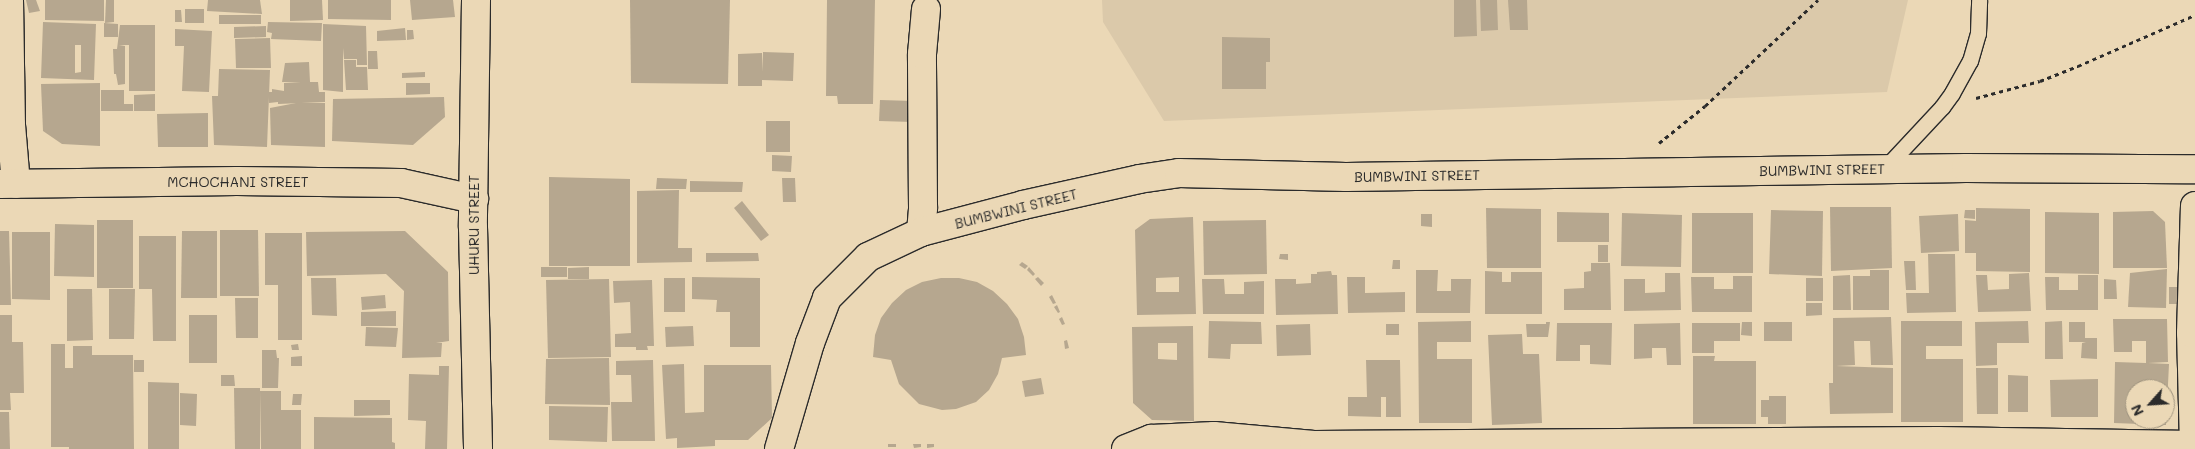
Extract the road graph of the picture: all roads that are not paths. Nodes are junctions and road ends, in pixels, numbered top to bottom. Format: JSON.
{"nodes":[{"id":1,"x":9,"y":0,"type":"edge"},
{"id":2,"x":476,"y":0,"type":"edge"},
{"id":3,"x":1979,"y":0,"type":"edge"},
{"id":4,"x":926,"y":9,"type":"dead end"},
{"id":5,"x":5,"y":45,"type":"edge"},
{"id":6,"x":1884,"y":169,"type":"junction"},
{"id":7,"x":2195,"y":169,"type":"edge"},
{"id":8,"x":8,"y":184,"type":"edge"},
{"id":9,"x":474,"y":199,"type":"junction"},
{"id":10,"x":2195,"y":206,"type":"edge"},
{"id":11,"x":921,"y":232,"type":"junction"},
{"id":12,"x":2195,"y":445,"type":"edge"},
{"id":13,"x":478,"y":449,"type":"edge"},
{"id":14,"x":779,"y":449,"type":"edge"},
{"id":15,"x":1126,"y":449,"type":"edge"}],
"edges":[{"from":1,"to":5,"type":"street"},
{"from":2,"to":9,"type":"street","name":"UHURU STREET"},
{"from":3,"to":6,"type":"lane"},
{"from":4,"to":11,"type":"street"},
{"from":5,"to":8,"type":"street"},
{"from":6,"to":7,"type":"street","name":"BUMBWINI STREET"},
{"from":6,"to":11,"type":"street","name":"BUMBWINI STREET"},
{"from":8,"to":9,"type":"street","name":"MCHOCHANI STREET"},
{"from":9,"to":13,"type":"street","name":"UHURU STREET"},
{"from":10,"to":12,"type":"street"},
{"from":11,"to":14,"type":"street","name":"BUMBWINI STREET"},
{"from":12,"to":15,"type":"street"}]}
